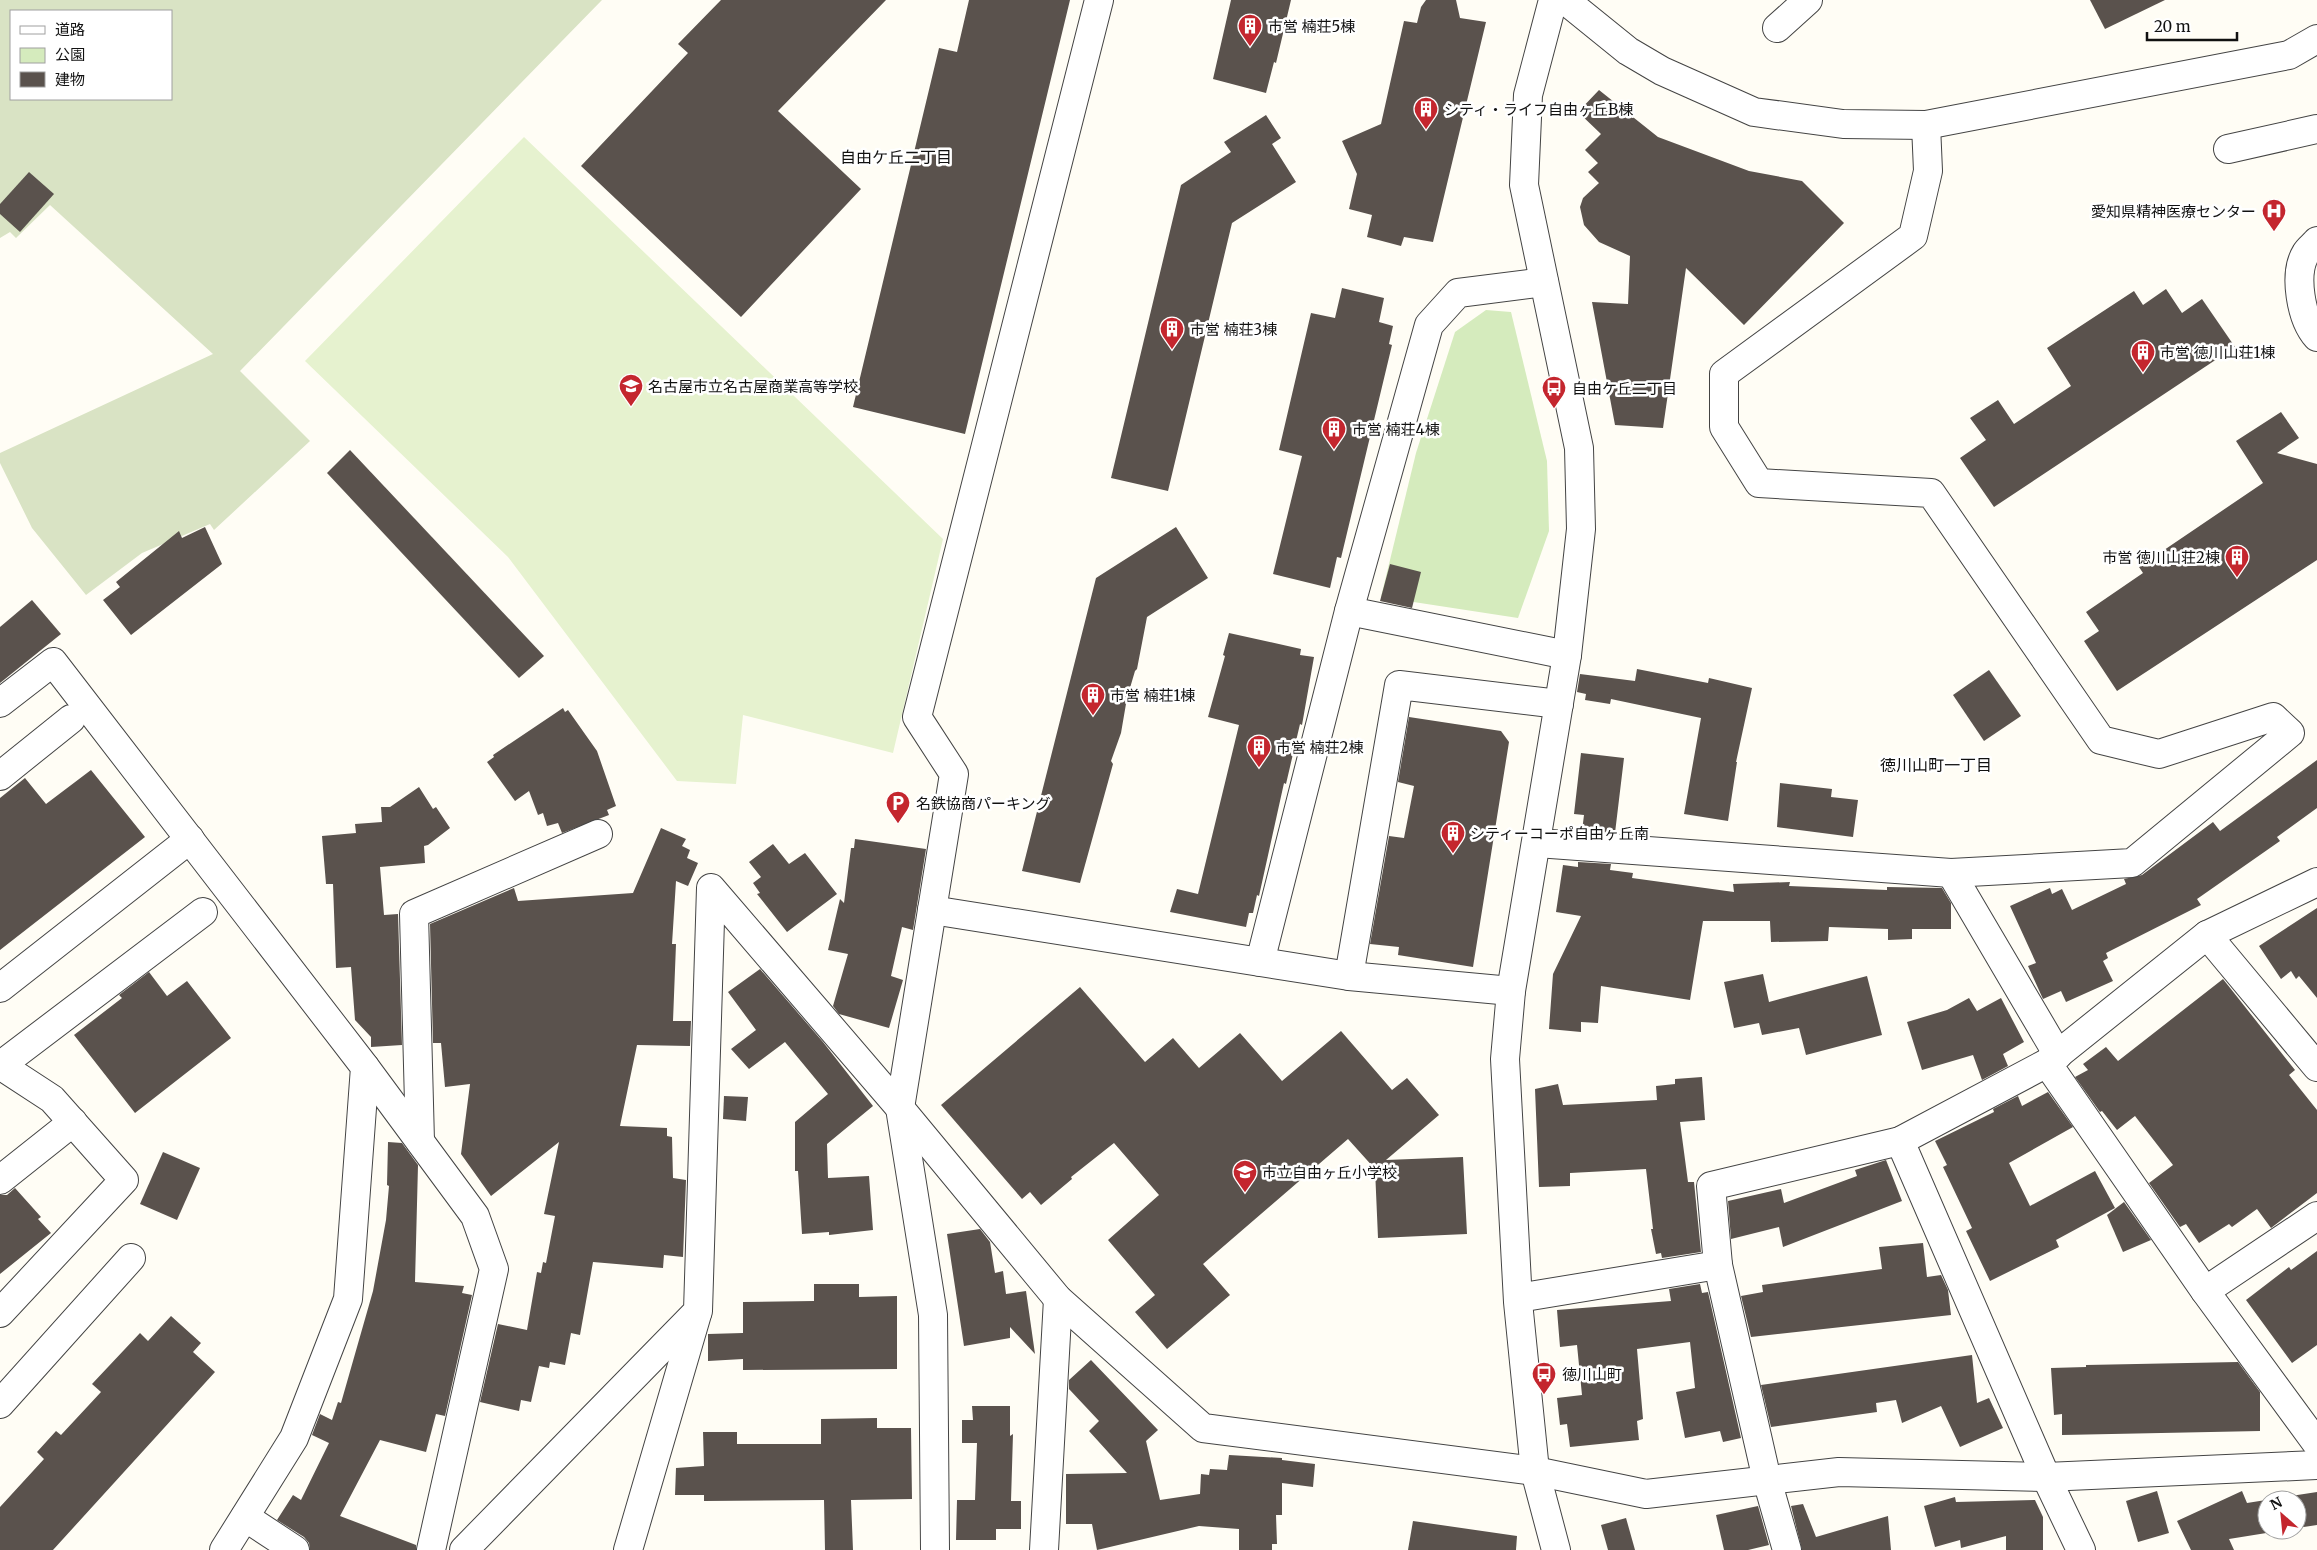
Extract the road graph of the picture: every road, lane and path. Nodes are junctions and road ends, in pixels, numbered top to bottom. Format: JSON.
{"nodes":[{"id":1,"x":1099,"y":0,"type":"edge"},
{"id":2,"x":1553,"y":0,"type":"edge"},
{"id":3,"x":1565,"y":0,"type":"edge"},
{"id":4,"x":1808,"y":0,"type":"edge"},
{"id":5,"x":1777,"y":28,"type":"dead end"},
{"id":6,"x":2317,"y":39,"type":"edge"},
{"id":7,"x":1926,"y":125,"type":"junction"},
{"id":8,"x":2317,"y":128,"type":"edge"},
{"id":9,"x":2228,"y":149,"type":"dead end"},
{"id":10,"x":2317,"y":241,"type":"edge"},
{"id":11,"x":1544,"y":282,"type":"junction"},
{"id":12,"x":2317,"y":337,"type":"edge"},
{"id":13,"x":1349,"y":611,"type":"junction"},
{"id":14,"x":1567,"y":655,"type":"junction"},
{"id":15,"x":0,"y":703,"type":"edge"},
{"id":16,"x":1559,"y":704,"type":"junction"},
{"id":17,"x":71,"y":719,"type":"dead end"},
{"id":18,"x":0,"y":776,"type":"edge"},
{"id":19,"x":598,"y":834,"type":"dead end"},
{"id":20,"x":190,"y":839,"type":"junction"},
{"id":21,"x":1537,"y":843,"type":"junction"},
{"id":22,"x":1951,"y":873,"type":"junction"},
{"id":23,"x":2317,"y":882,"type":"edge"},
{"id":24,"x":932,"y":910,"type":"junction"},
{"id":25,"x":203,"y":912,"type":"dead end"},
{"id":26,"x":2207,"y":935,"type":"junction"},
{"id":27,"x":1260,"y":962,"type":"junction"},
{"id":28,"x":1349,"y":976,"type":"junction"},
{"id":29,"x":0,"y":988,"type":"edge"},
{"id":30,"x":1511,"y":991,"type":"junction"},
{"id":31,"x":2052,"y":1059,"type":"junction"},
{"id":32,"x":1,"y":1065,"type":"edge"},
{"id":33,"x":365,"y":1067,"type":"junction"},
{"id":34,"x":2317,"y":1067,"type":"edge"},
{"id":35,"x":900,"y":1108,"type":"junction"},
{"id":36,"x":73,"y":1122,"type":"junction"},
{"id":37,"x":420,"y":1141,"type":"junction"},
{"id":38,"x":1900,"y":1141,"type":"junction"},
{"id":39,"x":0,"y":1180,"type":"edge"},
{"id":40,"x":2317,"y":1216,"type":"edge"},
{"id":41,"x":131,"y":1258,"type":"dead end"},
{"id":42,"x":1718,"y":1266,"type":"junction"},
{"id":43,"x":2205,"y":1291,"type":"junction"},
{"id":44,"x":1518,"y":1298,"type":"junction"},
{"id":45,"x":1058,"y":1299,"type":"junction"},
{"id":46,"x":698,"y":1311,"type":"junction"},
{"id":47,"x":0,"y":1313,"type":"edge"},
{"id":48,"x":0,"y":1404,"type":"edge"},
{"id":49,"x":2317,"y":1444,"type":"edge"},
{"id":50,"x":2317,"y":1465,"type":"edge"},
{"id":51,"x":1535,"y":1471,"type":"junction"},
{"id":52,"x":2046,"y":1477,"type":"junction"},
{"id":53,"x":1767,"y":1480,"type":"junction"},
{"id":54,"x":245,"y":1517,"type":"junction"},
{"id":55,"x":224,"y":1550,"type":"edge"},
{"id":56,"x":295,"y":1550,"type":"edge"},
{"id":57,"x":431,"y":1550,"type":"edge"},
{"id":58,"x":464,"y":1550,"type":"edge"},
{"id":59,"x":628,"y":1550,"type":"edge"},
{"id":60,"x":935,"y":1550,"type":"edge"},
{"id":61,"x":1044,"y":1550,"type":"edge"},
{"id":62,"x":1556,"y":1550,"type":"edge"},
{"id":63,"x":1787,"y":1550,"type":"edge"},
{"id":64,"x":2081,"y":1550,"type":"edge"}],
"edges":[{"from":1,"to":24,"type":"street"},
{"from":2,"to":11,"type":"street"},
{"from":3,"to":7,"type":"street"},
{"from":4,"to":5,"type":"street"},
{"from":6,"to":7,"type":"street"},
{"from":7,"to":22,"type":"street"},
{"from":8,"to":9,"type":"street"},
{"from":10,"to":12,"type":"street"},
{"from":11,"to":13,"type":"street"},
{"from":11,"to":14,"type":"street"},
{"from":13,"to":14,"type":"street"},
{"from":13,"to":27,"type":"street"},
{"from":14,"to":16,"type":"street"},
{"from":15,"to":20,"type":"street"},
{"from":16,"to":21,"type":"street"},
{"from":16,"to":28,"type":"street"},
{"from":17,"to":18,"type":"street"},
{"from":19,"to":37,"type":"street"},
{"from":20,"to":29,"type":"street"},
{"from":20,"to":33,"type":"street"},
{"from":21,"to":22,"type":"street"},
{"from":21,"to":30,"type":"street"},
{"from":22,"to":31,"type":"street"},
{"from":23,"to":26,"type":"street"},
{"from":24,"to":27,"type":"street"},
{"from":24,"to":35,"type":"street"},
{"from":25,"to":32,"type":"street"},
{"from":26,"to":31,"type":"street"},
{"from":26,"to":34,"type":"street"},
{"from":27,"to":28,"type":"street"},
{"from":28,"to":30,"type":"street"},
{"from":30,"to":44,"type":"street"},
{"from":31,"to":38,"type":"street"},
{"from":31,"to":43,"type":"street"},
{"from":32,"to":36,"type":"street"},
{"from":33,"to":37,"type":"street"},
{"from":33,"to":54,"type":"street"},
{"from":35,"to":45,"type":"street"},
{"from":35,"to":46,"type":"street"},
{"from":35,"to":60,"type":"street"},
{"from":36,"to":39,"type":"street"},
{"from":36,"to":47,"type":"street"},
{"from":37,"to":57,"type":"street"},
{"from":38,"to":42,"type":"street"},
{"from":38,"to":52,"type":"street"},
{"from":40,"to":43,"type":"street"},
{"from":41,"to":48,"type":"street"},
{"from":42,"to":44,"type":"street"},
{"from":42,"to":53,"type":"street"},
{"from":43,"to":49,"type":"street"},
{"from":44,"to":51,"type":"street"},
{"from":45,"to":51,"type":"street"},
{"from":45,"to":61,"type":"street"},
{"from":46,"to":58,"type":"street"},
{"from":46,"to":59,"type":"street"},
{"from":50,"to":52,"type":"street"},
{"from":51,"to":53,"type":"street"},
{"from":51,"to":62,"type":"street"},
{"from":52,"to":53,"type":"street"},
{"from":52,"to":64,"type":"street"},
{"from":53,"to":63,"type":"street"},
{"from":54,"to":55,"type":"street"},
{"from":54,"to":56,"type":"street"}]}
